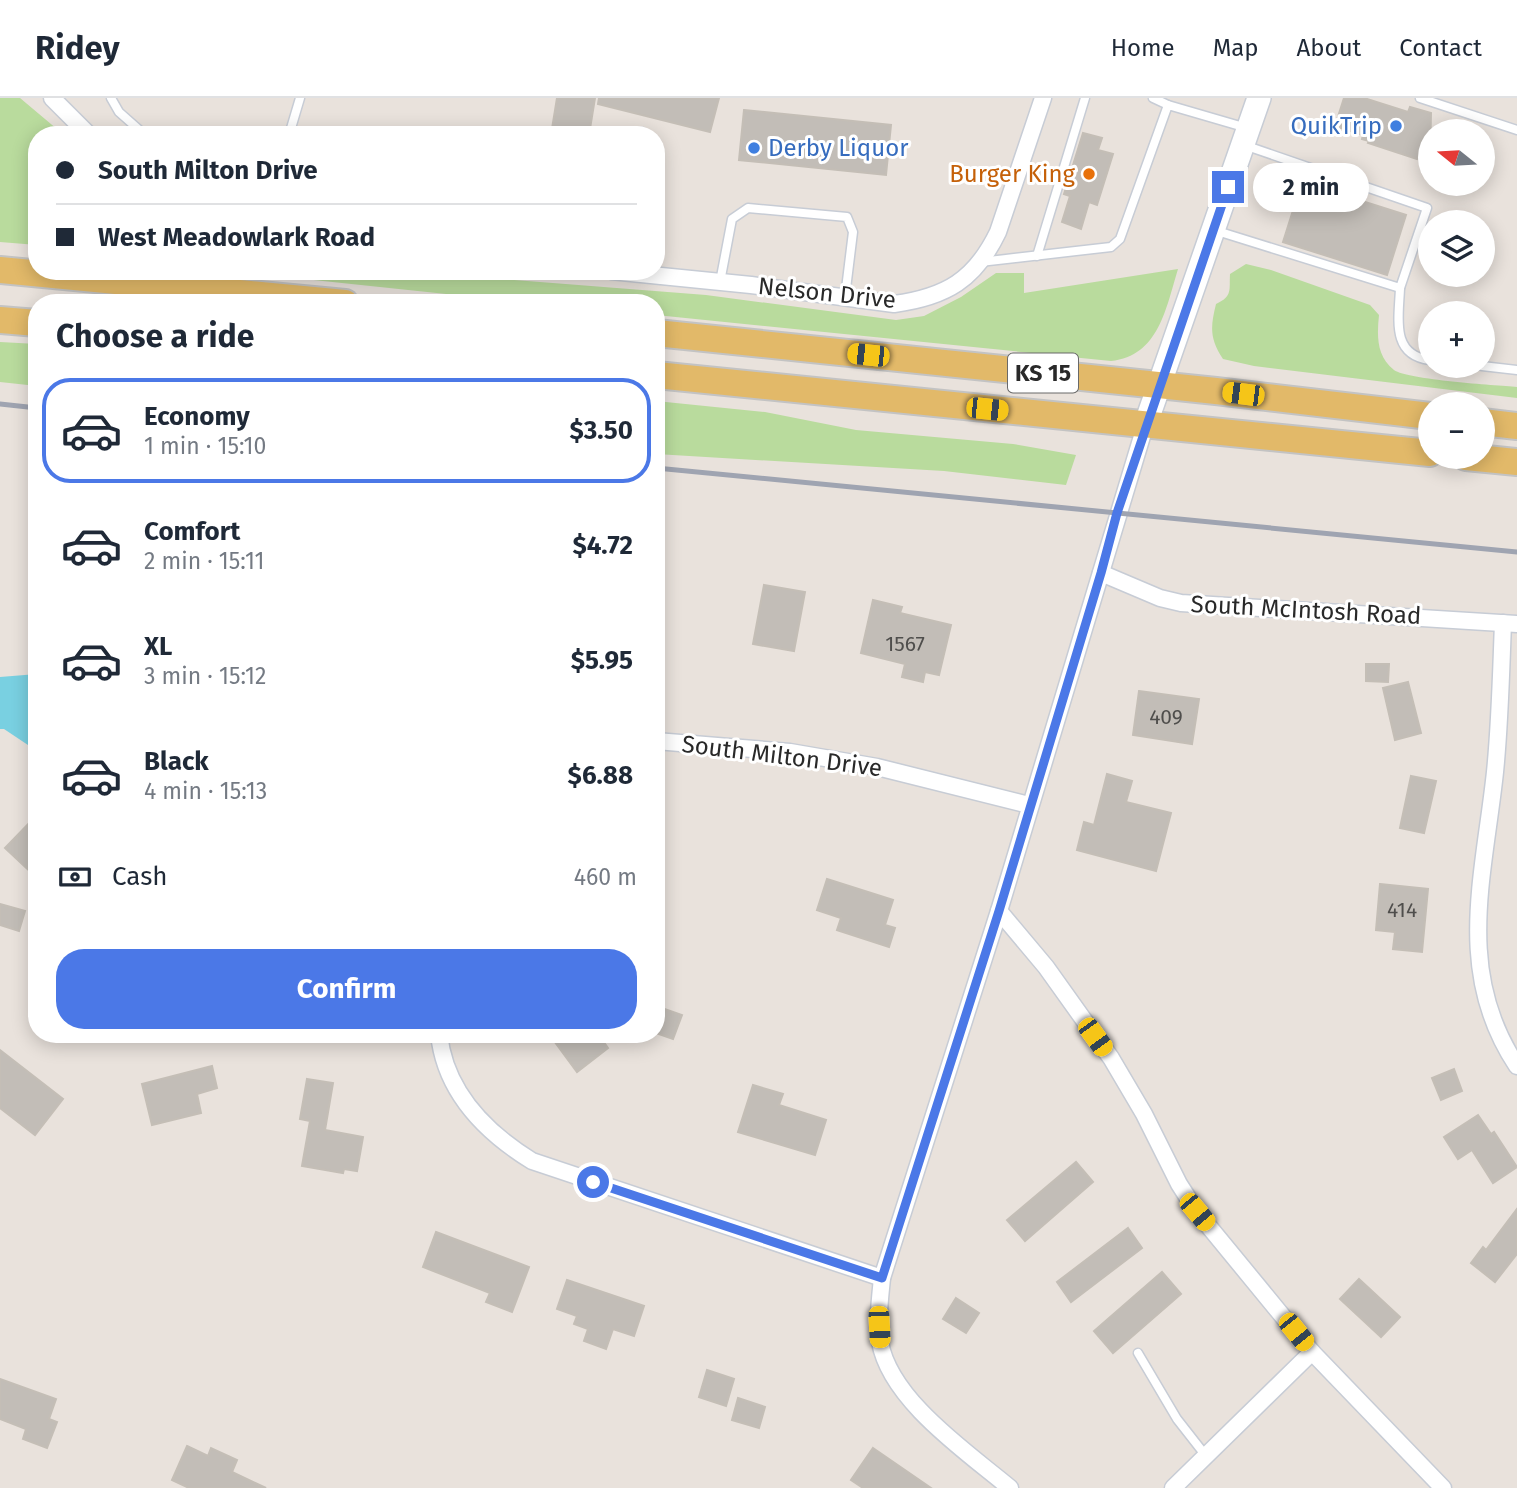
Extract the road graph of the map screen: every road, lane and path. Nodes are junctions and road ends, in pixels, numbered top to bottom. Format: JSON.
{"nodes":[{"id":1,"x":52,"y":98,"type":"edge"},
{"id":2,"x":111,"y":98,"type":"edge"},
{"id":3,"x":300,"y":98,"type":"edge"},
{"id":4,"x":1043,"y":98,"type":"edge"},
{"id":5,"x":1085,"y":98,"type":"edge"},
{"id":6,"x":1153,"y":98,"type":"edge"},
{"id":7,"x":1259,"y":98,"type":"edge"},
{"id":8,"x":1420,"y":98,"type":"edge"},
{"id":9,"x":1168,"y":105,"type":"junction"},
{"id":10,"x":80,"y":126,"type":"edge"},
{"id":11,"x":135,"y":126,"type":"edge"},
{"id":12,"x":292,"y":126,"type":"edge"},
{"id":13,"x":1517,"y":130,"type":"edge"},
{"id":14,"x":1246,"y":137,"type":"junction"},
{"id":15,"x":1214,"y":230,"type":"junction"},
{"id":16,"x":1037,"y":256,"type":"junction"},
{"id":17,"x":981,"y":262,"type":"junction"},
{"id":18,"x":5,"y":272,"type":"edge"},
{"id":19,"x":28,"y":274,"type":"edge"},
{"id":20,"x":665,"y":277,"type":"edge"},
{"id":21,"x":93,"y":280,"type":"edge"},
{"id":22,"x":720,"y":282,"type":"junction"},
{"id":23,"x":1400,"y":288,"type":"junction"},
{"id":24,"x":246,"y":294,"type":"edge"},
{"id":25,"x":845,"y":297,"type":"junction"},
{"id":26,"x":0,"y":320,"type":"edge"},
{"id":27,"x":28,"y":322,"type":"edge"},
{"id":28,"x":665,"y":334,"type":"edge"},
{"id":29,"x":1418,"y":357,"type":"edge"},
{"id":30,"x":1495,"y":367,"type":"edge"},
{"id":31,"x":1517,"y":370,"type":"edge"},
{"id":32,"x":665,"y":376,"type":"edge"},
{"id":33,"x":1159,"y":385,"type":"junction"},
{"id":34,"x":1418,"y":415,"type":"edge"},
{"id":35,"x":1146,"y":423,"type":"junction"},
{"id":36,"x":1495,"y":423,"type":"edge"},
{"id":37,"x":1517,"y":426,"type":"edge"},
{"id":38,"x":1418,"y":452,"type":"edge"},
{"id":39,"x":1495,"y":460,"type":"edge"},
{"id":40,"x":1517,"y":462,"type":"edge"},
{"id":41,"x":1101,"y":573,"type":"junction"},
{"id":42,"x":1510,"y":624,"type":"edge"},
{"id":43,"x":665,"y":742,"type":"edge"},
{"id":44,"x":1030,"y":805,"type":"junction"},
{"id":45,"x":999,"y":911,"type":"junction"},
{"id":46,"x":441,"y":1043,"type":"edge"},
{"id":47,"x":1517,"y":1066,"type":"edge"},
{"id":48,"x":882,"y":1278,"type":"junction"},
{"id":49,"x":1312,"y":1352,"type":"junction"},
{"id":50,"x":1138,"y":1353,"type":"dead end"},
{"id":51,"x":1206,"y":1456,"type":"junction"},
{"id":52,"x":1010,"y":1488,"type":"edge"},
{"id":53,"x":1173,"y":1488,"type":"edge"},
{"id":54,"x":1443,"y":1488,"type":"edge"}],
"edges":[{"from":1,"to":10,"type":"street"},
{"from":2,"to":11,"type":"lane"},
{"from":3,"to":12,"type":"lane"},
{"from":4,"to":17,"type":"street","name":"Nelson Drive"},
{"from":5,"to":16,"type":"lane"},
{"from":6,"to":9,"type":"lane"},
{"from":7,"to":14,"type":"main road"},
{"from":8,"to":13,"type":"lane"},
{"from":9,"to":14,"type":"lane"},
{"from":9,"to":16,"type":"lane"},
{"from":14,"to":15,"type":"main road"},
{"from":14,"to":23,"type":"lane"},
{"from":15,"to":23,"type":"lane"},
{"from":15,"to":33,"type":"main road"},
{"from":16,"to":17,"type":"lane"},
{"from":17,"to":25,"type":"street","name":"Nelson Drive"},
{"from":18,"to":19,"type":"main road"},
{"from":20,"to":22,"type":"street","name":"Nelson Drive"},
{"from":21,"to":24,"type":"main road"},
{"from":22,"to":25,"type":"street","name":"Nelson Drive"},
{"from":22,"to":25,"type":"lane"},
{"from":23,"to":29,"type":"lane"},
{"from":26,"to":27,"type":"main road"},
{"from":28,"to":33,"type":"main road","number":"KS 15"},
{"from":30,"to":31,"type":"lane"},
{"from":32,"to":35,"type":"main road","number":"KS 15"},
{"from":33,"to":34,"type":"main road","number":"KS 15"},
{"from":33,"to":35,"type":"main road"},
{"from":35,"to":38,"type":"main road","number":"KS 15"},
{"from":35,"to":41,"type":"street"},
{"from":36,"to":37,"type":"main road"},
{"from":39,"to":40,"type":"main road"},
{"from":41,"to":42,"type":"street","name":"South McIntosh Road"},
{"from":41,"to":44,"type":"street"},
{"from":42,"to":47,"type":"street"},
{"from":43,"to":44,"type":"street","name":"South Milton Drive"},
{"from":44,"to":45,"type":"street"},
{"from":45,"to":48,"type":"street"},
{"from":45,"to":49,"type":"street"},
{"from":46,"to":48,"type":"street"},
{"from":48,"to":52,"type":"street"},
{"from":49,"to":51,"type":"street"},
{"from":49,"to":54,"type":"street"},
{"from":50,"to":51,"type":"lane"},
{"from":51,"to":53,"type":"street"}]}
